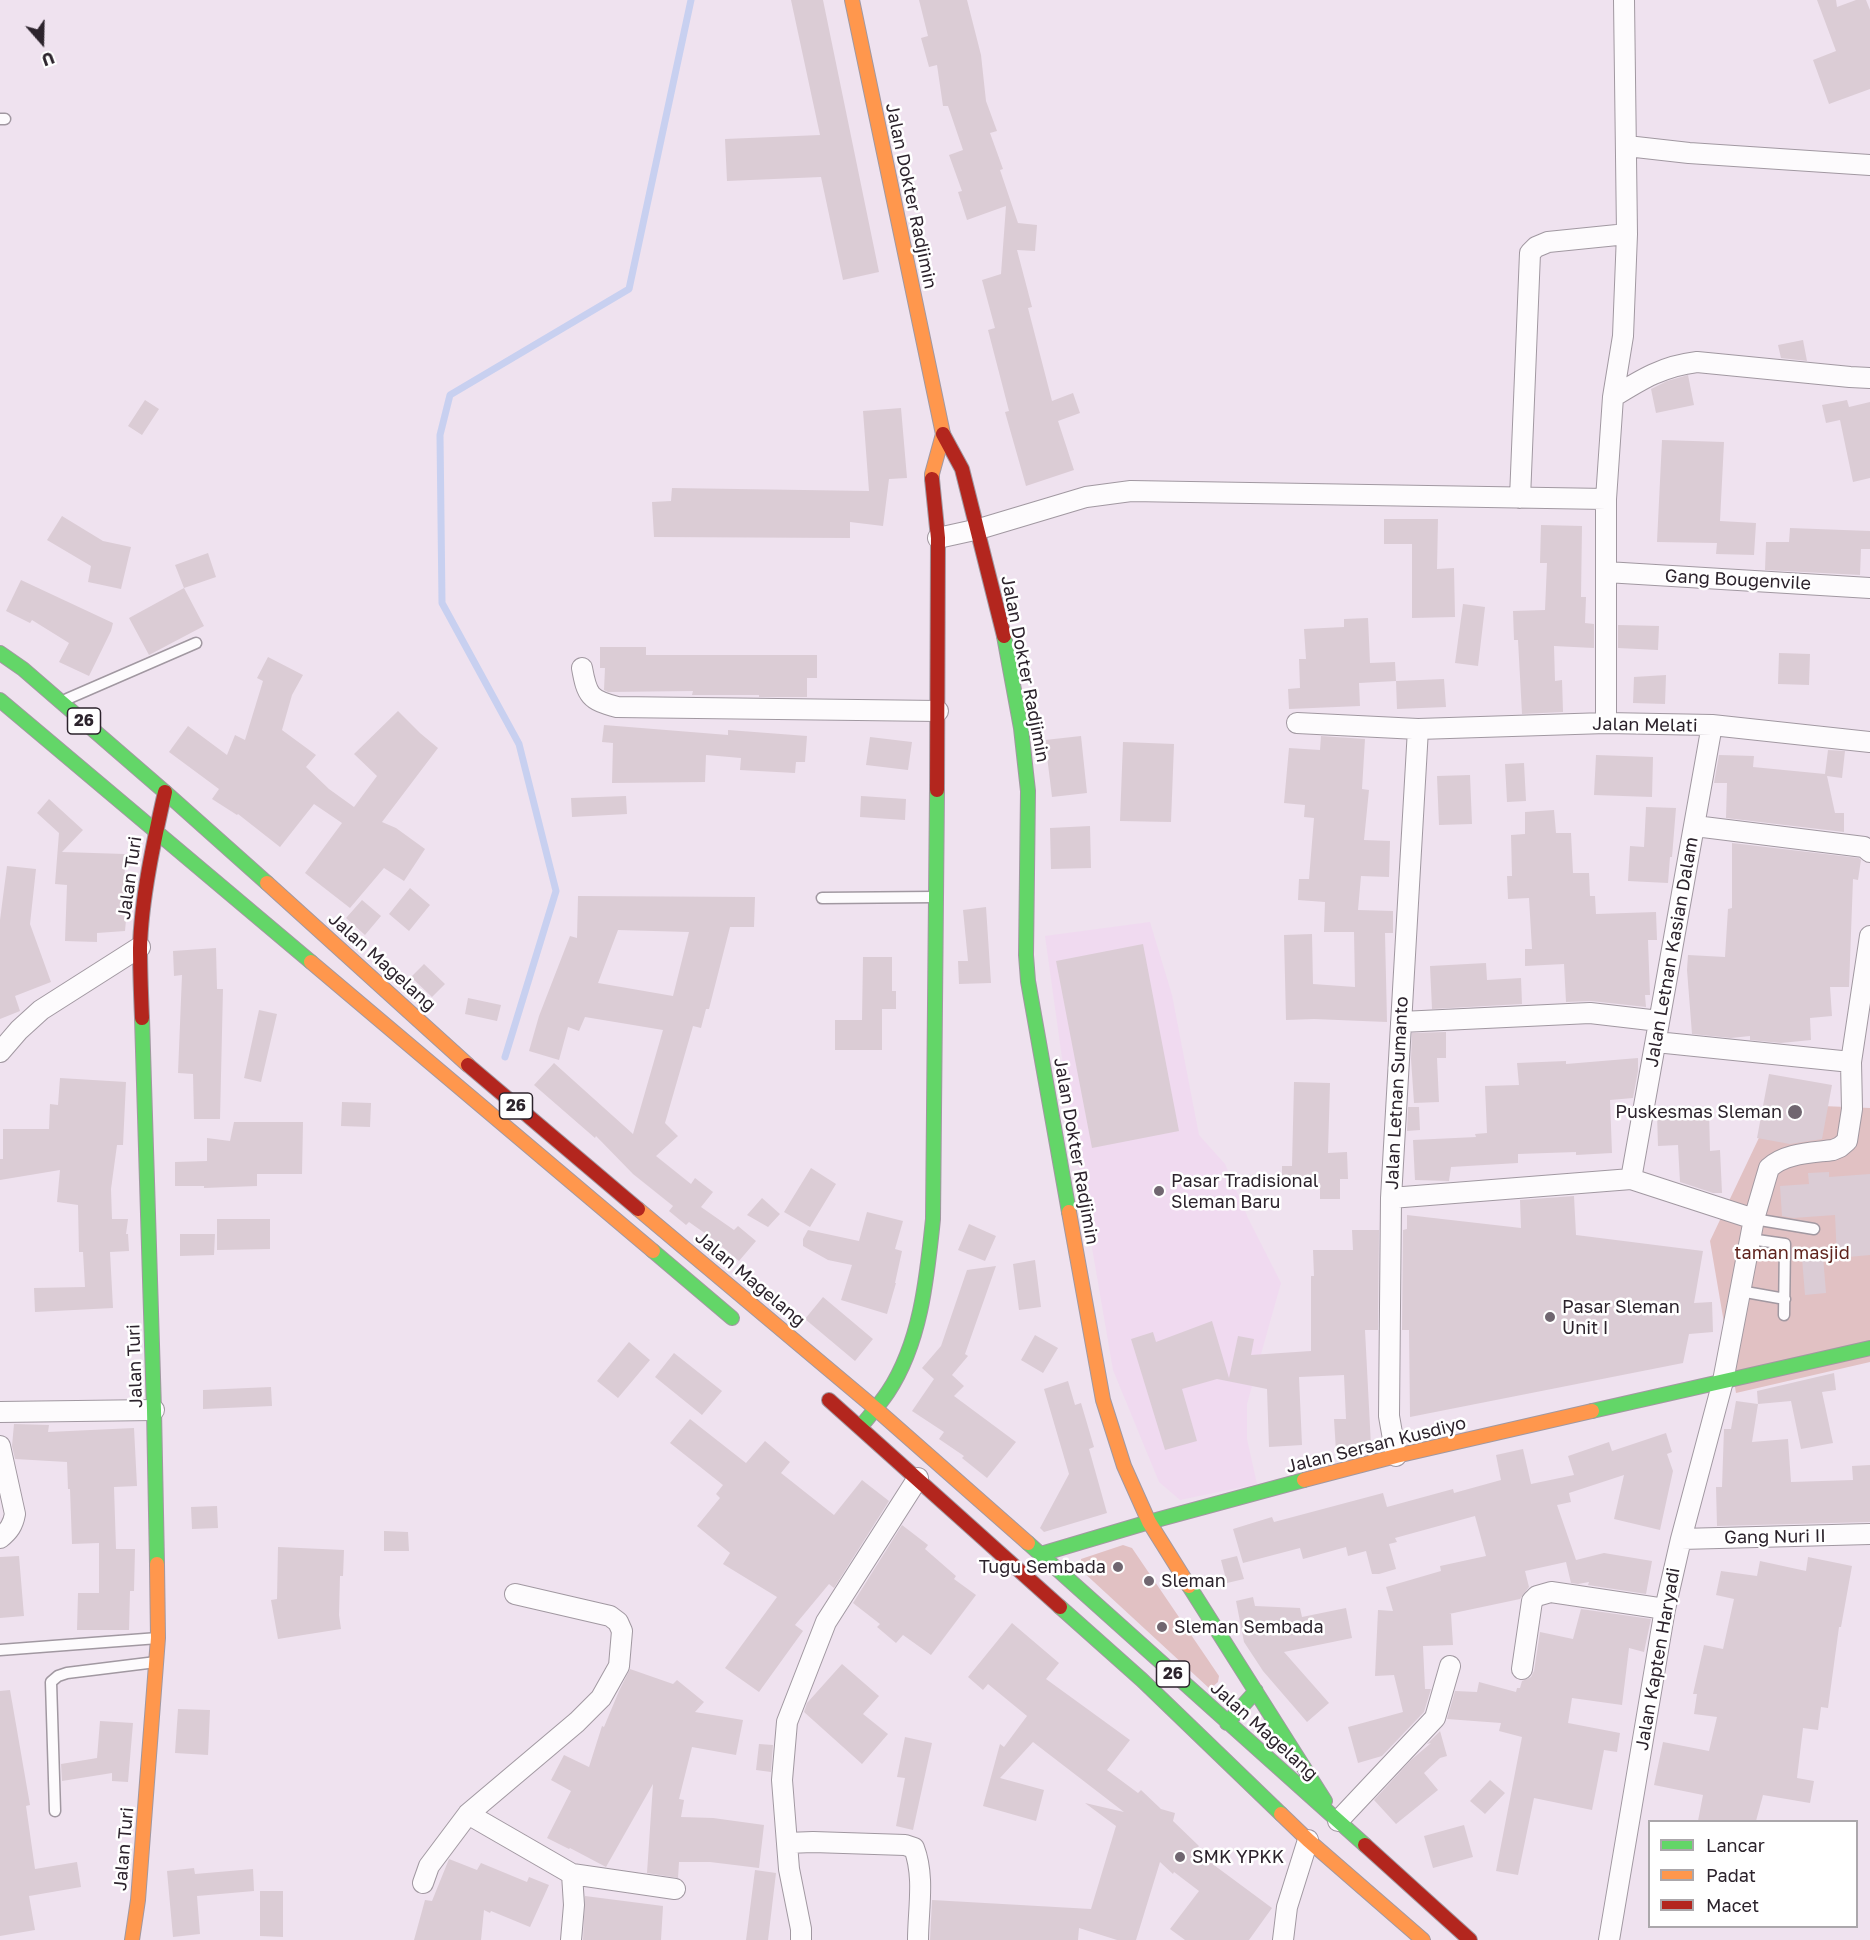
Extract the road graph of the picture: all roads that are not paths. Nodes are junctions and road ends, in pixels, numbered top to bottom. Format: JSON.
{"nodes":[{"id":1,"x":852,"y":0,"type":"edge"},
{"id":2,"x":1624,"y":0,"type":"edge"},
{"id":3,"x":1626,"y":146,"type":"junction"},
{"id":4,"x":1870,"y":165,"type":"edge"},
{"id":5,"x":1628,"y":234,"type":"junction"},
{"id":6,"x":1870,"y":378,"type":"edge"},
{"id":7,"x":1613,"y":397,"type":"junction"},
{"id":8,"x":943,"y":434,"type":"junction"},
{"id":9,"x":1520,"y":498,"type":"junction"},
{"id":10,"x":1606,"y":499,"type":"junction"},
{"id":11,"x":979,"y":529,"type":"junction"},
{"id":12,"x":938,"y":538,"type":"junction"},
{"id":13,"x":1606,"y":572,"type":"junction"},
{"id":14,"x":1870,"y":588,"type":"edge"},
{"id":15,"x":196,"y":643,"type":"dead end"},
{"id":16,"x":0,"y":653,"type":"edge"},
{"id":17,"x":582,"y":668,"type":"dead end"},
{"id":18,"x":0,"y":700,"type":"edge"},
{"id":19,"x":61,"y":702,"type":"junction"},
{"id":20,"x":938,"y":711,"type":"junction"},
{"id":21,"x":1298,"y":723,"type":"dead end"},
{"id":22,"x":1606,"y":723,"type":"junction"},
{"id":23,"x":1712,"y":725,"type":"junction"},
{"id":24,"x":1419,"y":729,"type":"junction"},
{"id":25,"x":1870,"y":742,"type":"edge"},
{"id":26,"x":165,"y":792,"type":"junction"},
{"id":27,"x":1695,"y":826,"type":"junction"},
{"id":28,"x":155,"y":831,"type":"junction"},
{"id":29,"x":1870,"y":852,"type":"edge"},
{"id":30,"x":935,"y":897,"type":"junction"},
{"id":31,"x":822,"y":898,"type":"dead end"},
{"id":32,"x":1870,"y":936,"type":"edge"},
{"id":33,"x":140,"y":946,"type":"junction"},
{"id":34,"x":1659,"y":1021,"type":"junction"},
{"id":35,"x":1401,"y":1022,"type":"junction"},
{"id":36,"x":1656,"y":1042,"type":"junction"},
{"id":37,"x":0,"y":1052,"type":"edge"},
{"id":38,"x":1851,"y":1062,"type":"junction"},
{"id":39,"x":1861,"y":1111,"type":"edge"},
{"id":40,"x":1631,"y":1179,"type":"junction"},
{"id":41,"x":1391,"y":1198,"type":"junction"},
{"id":42,"x":1754,"y":1219,"type":"junction"},
{"id":43,"x":1814,"y":1229,"type":"dead end"},
{"id":44,"x":1750,"y":1239,"type":"junction"},
{"id":45,"x":1740,"y":1291,"type":"junction"},
{"id":46,"x":1785,"y":1299,"type":"junction"},
{"id":47,"x":1784,"y":1315,"type":"dead end"},
{"id":48,"x":742,"y":1326,"type":"dead end"},
{"id":49,"x":1870,"y":1348,"type":"edge"},
{"id":50,"x":1724,"y":1381,"type":"junction"},
{"id":51,"x":815,"y":1388,"type":"dead end"},
{"id":52,"x":876,"y":1409,"type":"junction"},
{"id":53,"x":154,"y":1410,"type":"junction"},
{"id":54,"x":0,"y":1412,"type":"edge"},
{"id":55,"x":861,"y":1426,"type":"junction"},
{"id":56,"x":0,"y":1446,"type":"edge"},
{"id":57,"x":1396,"y":1456,"type":"junction"},
{"id":58,"x":918,"y":1478,"type":"junction"},
{"id":59,"x":1149,"y":1522,"type":"junction"},
{"id":60,"x":1870,"y":1534,"type":"edge"},
{"id":61,"x":0,"y":1538,"type":"edge"},
{"id":62,"x":1681,"y":1539,"type":"junction"},
{"id":63,"x":1041,"y":1554,"type":"junction"},
{"id":64,"x":515,"y":1594,"type":"dead end"},
{"id":65,"x":1665,"y":1609,"type":"junction"},
{"id":66,"x":158,"y":1638,"type":"junction"},
{"id":67,"x":0,"y":1650,"type":"edge"},
{"id":68,"x":157,"y":1662,"type":"junction"},
{"id":69,"x":1450,"y":1666,"type":"dead end"},
{"id":70,"x":1522,"y":1669,"type":"dead end"},
{"id":71,"x":1256,"y":1691,"type":"junction"},
{"id":72,"x":1227,"y":1723,"type":"junction"},
{"id":73,"x":55,"y":1811,"type":"dead end"},
{"id":74,"x":468,"y":1814,"type":"junction"},
{"id":75,"x":1338,"y":1821,"type":"junction"},
{"id":76,"x":1308,"y":1840,"type":"junction"},
{"id":77,"x":787,"y":1843,"type":"junction"},
{"id":78,"x":572,"y":1875,"type":"junction"},
{"id":79,"x":423,"y":1883,"type":"dead end"},
{"id":80,"x":675,"y":1889,"type":"dead end"},
{"id":81,"x":132,"y":1940,"type":"edge"},
{"id":82,"x":571,"y":1940,"type":"edge"},
{"id":83,"x":801,"y":1940,"type":"edge"},
{"id":84,"x":918,"y":1940,"type":"edge"},
{"id":85,"x":1283,"y":1940,"type":"edge"},
{"id":86,"x":1423,"y":1940,"type":"edge"},
{"id":87,"x":1470,"y":1940,"type":"edge"},
{"id":88,"x":1609,"y":1940,"type":"edge"}],
"edges":[{"from":1,"to":8,"type":"main road","name":"Jalan Dokter Radjimin"},
{"from":2,"to":3,"type":"street"},
{"from":3,"to":4,"type":"street"},
{"from":3,"to":5,"type":"street"},
{"from":5,"to":7,"type":"street"},
{"from":5,"to":9,"type":"street"},
{"from":6,"to":7,"type":"street"},
{"from":7,"to":10,"type":"street"},
{"from":8,"to":11,"type":"main road","name":"Jalan Dokter Radjimin"},
{"from":8,"to":12,"type":"main road","name":"Jalan Dokter Radjimin"},
{"from":9,"to":10,"type":"street"},
{"from":9,"to":11,"type":"street"},
{"from":10,"to":13,"type":"street"},
{"from":11,"to":12,"type":"street"},
{"from":11,"to":59,"type":"main road","name":"Jalan Dokter Radjimin"},
{"from":12,"to":20,"type":"main road","name":"Jalan Dokter Radjimin"},
{"from":13,"to":14,"type":"street","name":"Gang Bougenvile"},
{"from":13,"to":22,"type":"street"},
{"from":15,"to":19,"type":"lane"},
{"from":16,"to":19,"type":"main road","name":"Jalan Magelang","number":"26"},
{"from":17,"to":20,"type":"street"},
{"from":18,"to":28,"type":"main road","number":"26"},
{"from":19,"to":26,"type":"main road","name":"Jalan Magelang","number":"26"},
{"from":20,"to":30,"type":"main road","name":"Jalan Dokter Radjimin"},
{"from":21,"to":24,"type":"street","name":"Jalan Melati"},
{"from":22,"to":23,"type":"street","name":"Jalan Melati"},
{"from":22,"to":24,"type":"street","name":"Jalan Melati"},
{"from":23,"to":25,"type":"street","name":"Jalan Melati"},
{"from":23,"to":27,"type":"street","name":"Jalan Letnan Kasian Dalam"},
{"from":24,"to":35,"type":"street","name":"Jalan Letnan Sumanto"},
{"from":26,"to":28,"type":"main road","name":"Jalan Turi"},
{"from":26,"to":52,"type":"main road","name":"Jalan Magelang","number":"26"},
{"from":27,"to":29,"type":"street"},
{"from":27,"to":34,"type":"street","name":"Jalan Letnan Kasian Dalam"},
{"from":28,"to":33,"type":"main road","name":"Jalan Turi"},
{"from":28,"to":48,"type":"main road","number":"26"},
{"from":30,"to":31,"type":"lane"},
{"from":30,"to":52,"type":"main road","name":"Jalan Dokter Radjimin"},
{"from":32,"to":38,"type":"street"},
{"from":33,"to":37,"type":"street"},
{"from":33,"to":53,"type":"main road","name":"Jalan Turi"},
{"from":34,"to":35,"type":"street"},
{"from":34,"to":36,"type":"street","name":"Jalan Letnan Kasian Dalam"},
{"from":35,"to":41,"type":"street","name":"Jalan Letnan Sumanto"},
{"from":36,"to":38,"type":"street"},
{"from":36,"to":40,"type":"street","name":"Jalan Letnan Kasian Dalam"},
{"from":38,"to":39,"type":"street"},
{"from":39,"to":42,"type":"street","name":"Jalan Kapten Haryadi"},
{"from":40,"to":41,"type":"street"},
{"from":40,"to":42,"type":"street"},
{"from":41,"to":57,"type":"street","name":"Jalan Letnan Sumanto"},
{"from":42,"to":43,"type":"lane"},
{"from":42,"to":44,"type":"street","name":"Jalan Kapten Haryadi"},
{"from":44,"to":45,"type":"street","name":"Jalan Kapten Haryadi"},
{"from":44,"to":46,"type":"lane"},
{"from":45,"to":46,"type":"lane"},
{"from":45,"to":50,"type":"street","name":"Jalan Kapten Haryadi"},
{"from":46,"to":47,"type":"lane"},
{"from":49,"to":50,"type":"main road","name":"Jalan Sersan Kusdiyo"},
{"from":50,"to":57,"type":"main road","name":"Jalan Sersan Kusdiyo"},
{"from":50,"to":62,"type":"street","name":"Jalan Kapten Haryadi"},
{"from":51,"to":55,"type":"main road","number":"26"},
{"from":52,"to":55,"type":"main road","name":"Jalan Dokter Radjimin"},
{"from":52,"to":63,"type":"main road","name":"Jalan Magelang","number":"26"},
{"from":53,"to":54,"type":"street"},
{"from":53,"to":66,"type":"main road","name":"Jalan Turi"},
{"from":55,"to":58,"type":"main road","number":"26"},
{"from":56,"to":61,"type":"street"},
{"from":57,"to":59,"type":"main road","name":"Jalan Sersan Kusdiyo"},
{"from":58,"to":76,"type":"main road","number":"26"},
{"from":58,"to":77,"type":"street"},
{"from":59,"to":63,"type":"main road","name":"Jalan Sersan Kusdiyo"},
{"from":59,"to":71,"type":"main road","name":"Jalan Dokter Radjimin"},
{"from":60,"to":62,"type":"street","name":"Gang Nuri II"},
{"from":62,"to":65,"type":"street","name":"Jalan Kapten Haryadi"},
{"from":63,"to":72,"type":"main road","name":"Jalan Magelang","number":"26"},
{"from":64,"to":74,"type":"street"},
{"from":65,"to":70,"type":"street"},
{"from":65,"to":88,"type":"street","name":"Jalan Kapten Haryadi"},
{"from":66,"to":67,"type":"lane"},
{"from":66,"to":68,"type":"main road","name":"Jalan Turi"},
{"from":68,"to":73,"type":"lane"},
{"from":68,"to":81,"type":"main road","name":"Jalan Turi"},
{"from":69,"to":75,"type":"street"},
{"from":71,"to":72,"type":"main road"},
{"from":71,"to":75,"type":"main road","name":"Jalan Dokter Radjimin"},
{"from":72,"to":75,"type":"main road","name":"Jalan Magelang","number":"26"},
{"from":74,"to":78,"type":"street"},
{"from":74,"to":79,"type":"street"},
{"from":75,"to":87,"type":"main road","name":"Jalan Magelang","number":"26"},
{"from":76,"to":85,"type":"street"},
{"from":76,"to":86,"type":"main road","number":"26"},
{"from":77,"to":83,"type":"street"},
{"from":77,"to":84,"type":"street"},
{"from":78,"to":80,"type":"street"},
{"from":78,"to":82,"type":"street"}]}
